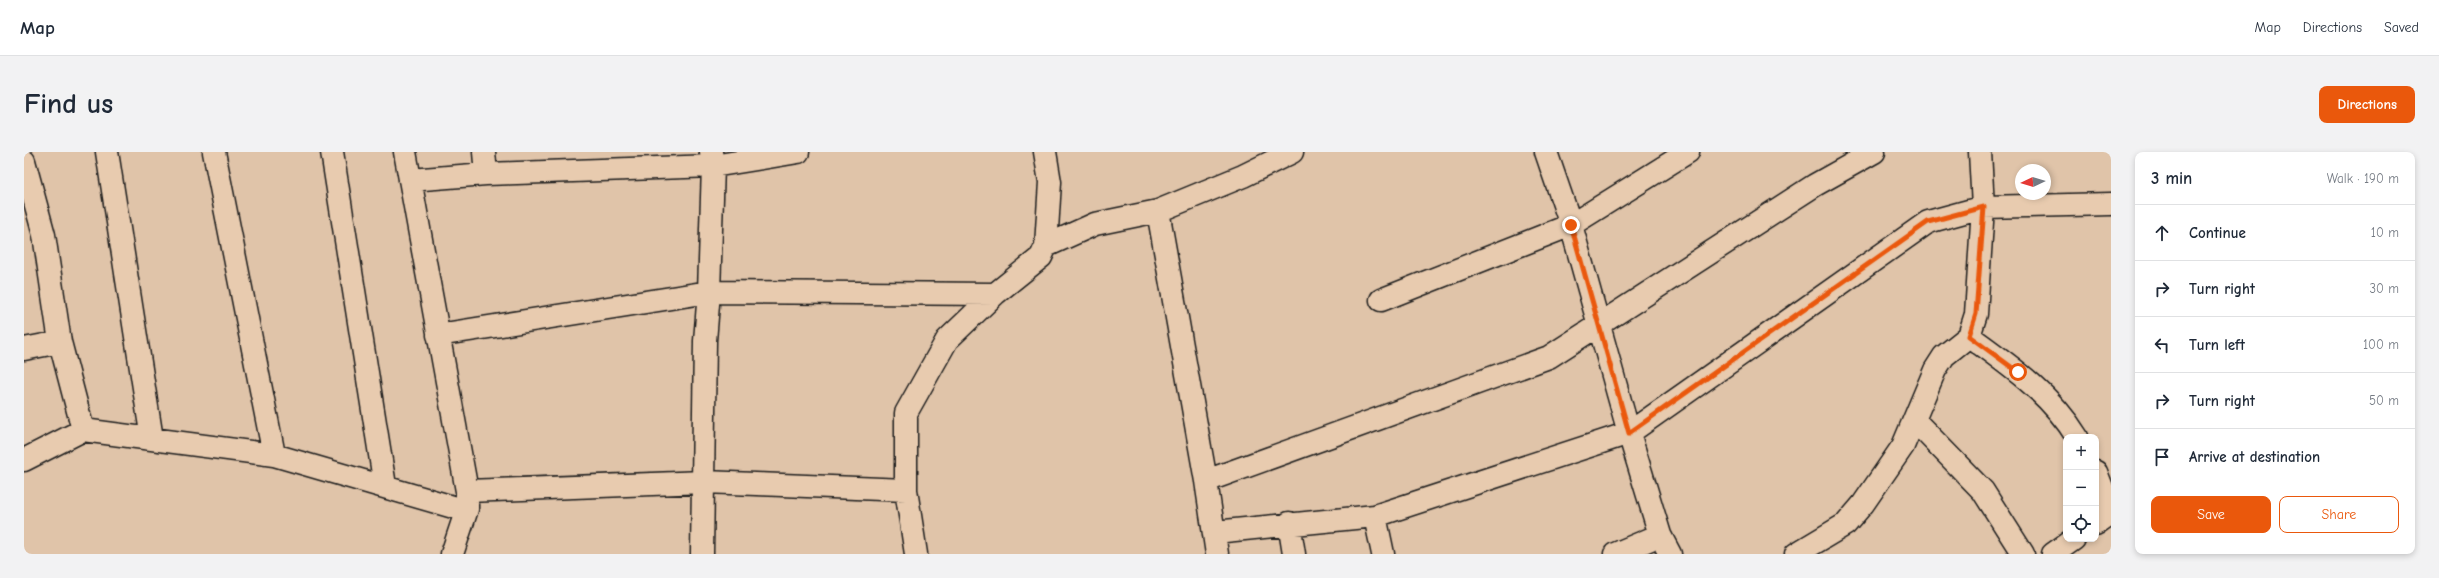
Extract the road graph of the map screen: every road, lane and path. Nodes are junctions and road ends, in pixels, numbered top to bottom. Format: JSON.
{"nodes":[{"id":1,"x":106,"y":152,"type":"edge"},
{"id":2,"x":214,"y":152,"type":"edge"},
{"id":3,"x":332,"y":152,"type":"edge"},
{"id":4,"x":404,"y":152,"type":"edge"},
{"id":5,"x":484,"y":152,"type":"edge"},
{"id":6,"x":798,"y":152,"type":"edge"},
{"id":7,"x":1045,"y":152,"type":"edge"},
{"id":8,"x":1292,"y":152,"type":"edge"},
{"id":9,"x":1546,"y":152,"type":"edge"},
{"id":10,"x":1874,"y":152,"type":"edge"},
{"id":11,"x":1980,"y":152,"type":"edge"},
{"id":12,"x":1680,"y":154,"type":"edge"},
{"id":13,"x":712,"y":159,"type":"edge"},
{"id":14,"x":24,"y":161,"type":"edge"},
{"id":15,"x":486,"y":174,"type":"junction"},
{"id":16,"x":410,"y":180,"type":"junction"},
{"id":17,"x":2111,"y":204,"type":"edge"},
{"id":18,"x":1984,"y":207,"type":"junction"},
{"id":19,"x":1158,"y":210,"type":"junction"},
{"id":20,"x":1571,"y":225,"type":"junction"},
{"id":21,"x":1046,"y":246,"type":"junction"},
{"id":22,"x":709,"y":292,"type":"junction"},
{"id":23,"x":995,"y":294,"type":"junction"},
{"id":24,"x":1381,"y":300,"type":"dead end"},
{"id":25,"x":1600,"y":325,"type":"junction"},
{"id":26,"x":438,"y":335,"type":"junction"},
{"id":27,"x":1969,"y":336,"type":"junction"},
{"id":28,"x":60,"y":342,"type":"junction"},
{"id":29,"x":24,"y":349,"type":"edge"},
{"id":30,"x":1914,"y":420,"type":"junction"},
{"id":31,"x":83,"y":430,"type":"junction"},
{"id":32,"x":1629,"y":433,"type":"junction"},
{"id":33,"x":2075,"y":434,"type":"edge"},
{"id":34,"x":152,"y":439,"type":"junction"},
{"id":35,"x":274,"y":454,"type":"junction"},
{"id":36,"x":24,"y":460,"type":"edge"},
{"id":37,"x":2099,"y":480,"type":"edge"},
{"id":38,"x":1206,"y":481,"type":"junction"},
{"id":39,"x":704,"y":482,"type":"junction"},
{"id":40,"x":385,"y":486,"type":"junction"},
{"id":41,"x":906,"y":490,"type":"junction"},
{"id":42,"x":467,"y":500,"type":"junction"},
{"id":43,"x":2111,"y":512,"type":"edge"},
{"id":44,"x":1375,"y":516,"type":"junction"},
{"id":45,"x":2099,"y":522,"type":"edge"},
{"id":46,"x":1289,"y":523,"type":"junction"},
{"id":47,"x":1215,"y":532,"type":"junction"},
{"id":48,"x":1660,"y":535,"type":"junction"},
{"id":49,"x":2070,"y":542,"type":"edge"},
{"id":50,"x":452,"y":554,"type":"edge"},
{"id":51,"x":702,"y":554,"type":"edge"},
{"id":52,"x":916,"y":554,"type":"edge"},
{"id":53,"x":1217,"y":554,"type":"edge"},
{"id":54,"x":1294,"y":554,"type":"edge"},
{"id":55,"x":1383,"y":554,"type":"edge"},
{"id":56,"x":1615,"y":554,"type":"edge"},
{"id":57,"x":1670,"y":554,"type":"edge"},
{"id":58,"x":1796,"y":554,"type":"edge"},
{"id":59,"x":2023,"y":554,"type":"edge"},
{"id":60,"x":2053,"y":554,"type":"edge"}],
"edges":[{"from":1,"to":34,"type":"street"},
{"from":2,"to":35,"type":"street"},
{"from":3,"to":40,"type":"street"},
{"from":4,"to":16,"type":"street"},
{"from":5,"to":15,"type":"street"},
{"from":6,"to":13,"type":"street"},
{"from":7,"to":21,"type":"street"},
{"from":8,"to":19,"type":"street"},
{"from":9,"to":20,"type":"street"},
{"from":10,"to":25,"type":"street"},
{"from":11,"to":18,"type":"street"},
{"from":12,"to":20,"type":"street"},
{"from":13,"to":15,"type":"street"},
{"from":13,"to":22,"type":"street"},
{"from":14,"to":28,"type":"street"},
{"from":15,"to":16,"type":"street"},
{"from":16,"to":26,"type":"street"},
{"from":17,"to":18,"type":"street"},
{"from":18,"to":27,"type":"street"},
{"from":18,"to":32,"type":"street"},
{"from":19,"to":21,"type":"street"},
{"from":19,"to":38,"type":"street"},
{"from":20,"to":24,"type":"street"},
{"from":20,"to":25,"type":"street"},
{"from":21,"to":23,"type":"street"},
{"from":22,"to":23,"type":"street"},
{"from":22,"to":26,"type":"street"},
{"from":22,"to":39,"type":"street"},
{"from":23,"to":41,"type":"street"},
{"from":25,"to":32,"type":"street"},
{"from":25,"to":38,"type":"street"},
{"from":26,"to":42,"type":"street"},
{"from":27,"to":30,"type":"street"},
{"from":27,"to":33,"type":"street"},
{"from":28,"to":29,"type":"street"},
{"from":28,"to":31,"type":"street"},
{"from":30,"to":58,"type":"street"},
{"from":30,"to":59,"type":"street"},
{"from":31,"to":34,"type":"street"},
{"from":31,"to":36,"type":"street"},
{"from":32,"to":44,"type":"street"},
{"from":32,"to":48,"type":"street"},
{"from":34,"to":35,"type":"street"},
{"from":35,"to":40,"type":"street"},
{"from":37,"to":43,"type":"street"},
{"from":38,"to":47,"type":"street"},
{"from":39,"to":41,"type":"street"},
{"from":39,"to":42,"type":"street"},
{"from":39,"to":51,"type":"street"},
{"from":40,"to":42,"type":"street"},
{"from":41,"to":52,"type":"street"},
{"from":42,"to":50,"type":"street"},
{"from":43,"to":45,"type":"street"},
{"from":44,"to":46,"type":"street"},
{"from":44,"to":55,"type":"street"},
{"from":46,"to":47,"type":"street"},
{"from":46,"to":54,"type":"street"},
{"from":47,"to":53,"type":"street"},
{"from":48,"to":56,"type":"street"},
{"from":48,"to":57,"type":"street"},
{"from":49,"to":60,"type":"street"}]}
